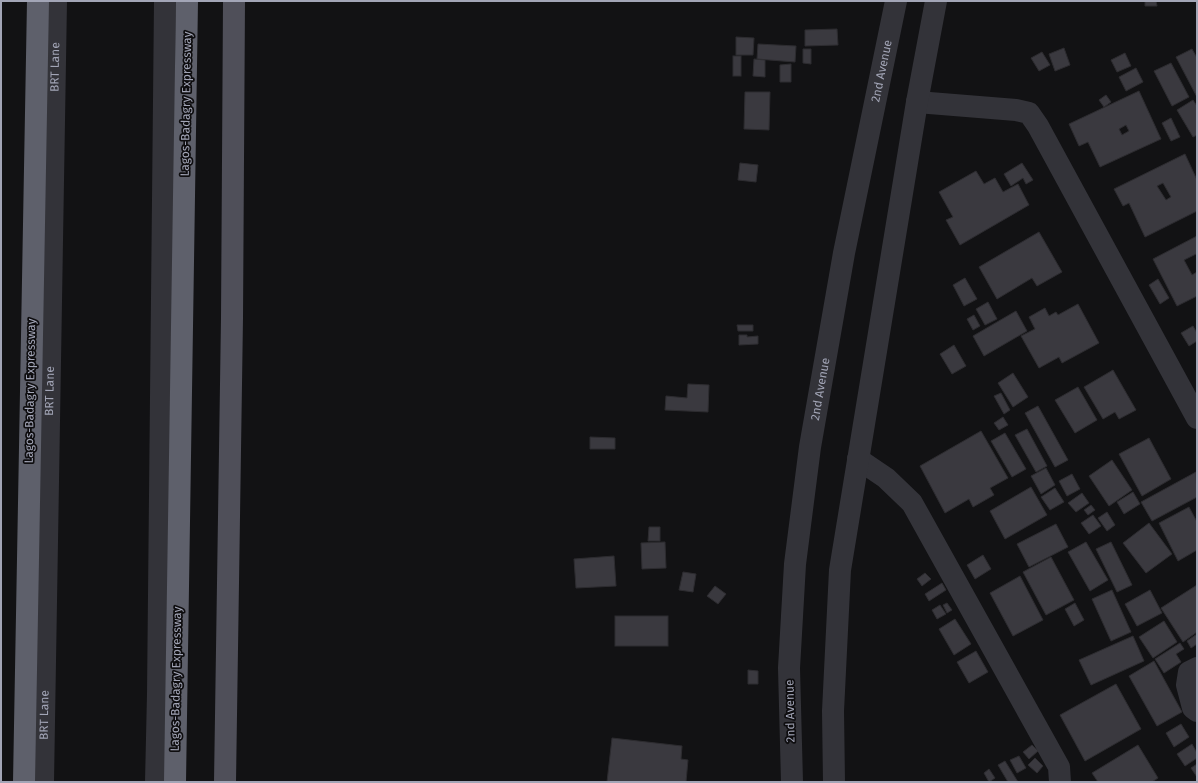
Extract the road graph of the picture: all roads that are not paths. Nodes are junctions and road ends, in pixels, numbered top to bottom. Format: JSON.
{"nodes":[{"id":1,"x":38,"y":1,"type":"edge"},
{"id":2,"x":56,"y":1,"type":"edge"},
{"id":3,"x":165,"y":1,"type":"edge"},
{"id":4,"x":187,"y":1,"type":"edge"},
{"id":5,"x":234,"y":1,"type":"edge"},
{"id":6,"x":896,"y":1,"type":"edge"},
{"id":7,"x":936,"y":1,"type":"edge"},
{"id":8,"x":918,"y":102,"type":"junction"},
{"id":9,"x":1197,"y":418,"type":"edge"},
{"id":10,"x":858,"y":460,"type":"junction"},
{"id":11,"x":1197,"y":668,"type":"edge"},
{"id":12,"x":1197,"y":711,"type":"edge"},
{"id":13,"x":24,"y":782,"type":"edge"},
{"id":14,"x":43,"y":782,"type":"edge"},
{"id":15,"x":156,"y":782,"type":"edge"},
{"id":16,"x":175,"y":782,"type":"edge"},
{"id":17,"x":225,"y":782,"type":"edge"},
{"id":18,"x":792,"y":782,"type":"edge"},
{"id":19,"x":834,"y":782,"type":"edge"},
{"id":20,"x":1060,"y":782,"type":"edge"}],
"edges":[{"from":1,"to":13,"type":"highway","name":"Lagos-Badagry Expressway"},
{"from":2,"to":14,"type":"street","name":"BRT Lane"},
{"from":3,"to":15,"type":"street"},
{"from":4,"to":16,"type":"highway","name":"Lagos-Badagry Expressway"},
{"from":5,"to":17,"type":"main road"},
{"from":6,"to":18,"type":"street","name":"2nd Avenue"},
{"from":7,"to":8,"type":"street"},
{"from":8,"to":9,"type":"street"},
{"from":8,"to":10,"type":"street"},
{"from":10,"to":19,"type":"street"},
{"from":10,"to":20,"type":"street"},
{"from":11,"to":12,"type":"street"}]}
